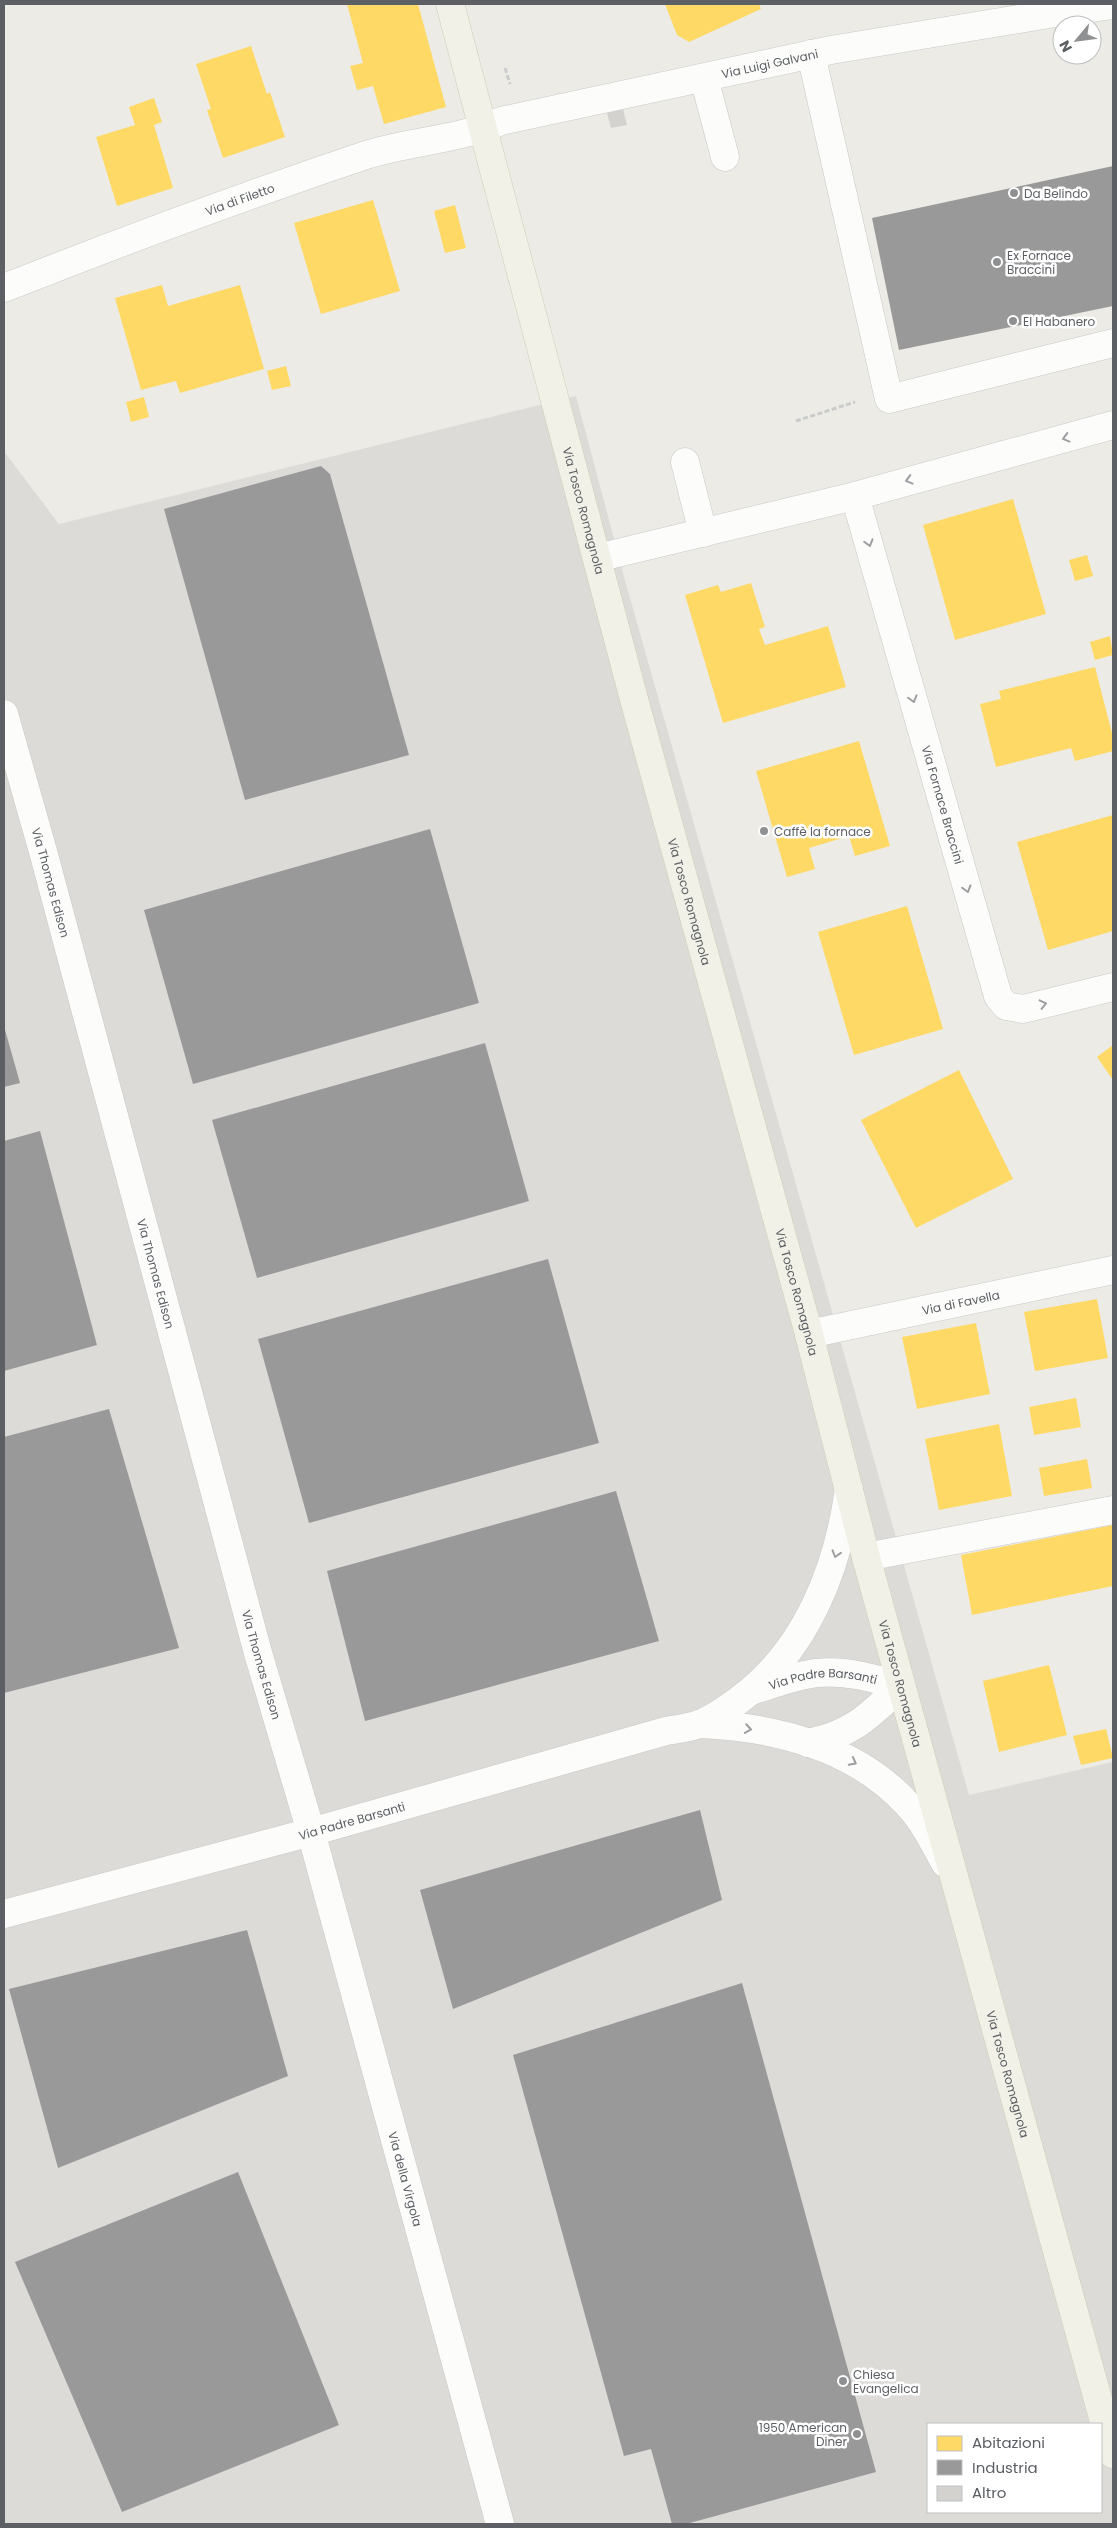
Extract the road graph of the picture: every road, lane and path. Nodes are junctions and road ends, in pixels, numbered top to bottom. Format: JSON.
{"nodes":[{"id":1,"x":450,"y":4,"type":"edge"},
{"id":2,"x":1113,"y":5,"type":"edge"},
{"id":3,"x":1047,"y":9,"type":"edge"},
{"id":4,"x":811,"y":54,"type":"junction"},
{"id":5,"x":704,"y":78,"type":"junction"},
{"id":6,"x":484,"y":129,"type":"junction"},
{"id":7,"x":725,"y":157,"type":"dead end"},
{"id":8,"x":4,"y":288,"type":"edge"},
{"id":9,"x":1113,"y":343,"type":"edge"},
{"id":10,"x":888,"y":391,"type":"junction"},
{"id":11,"x":796,"y":421,"type":"dead end"},
{"id":12,"x":1113,"y":425,"type":"edge"},
{"id":13,"x":686,"y":462,"type":"dead end"},
{"id":14,"x":855,"y":496,"type":"junction"},
{"id":15,"x":703,"y":533,"type":"junction"},
{"id":16,"x":597,"y":558,"type":"junction"},
{"id":17,"x":4,"y":714,"type":"edge"},
{"id":18,"x":1113,"y":986,"type":"edge"},
{"id":19,"x":1113,"y":1270,"type":"edge"},
{"id":20,"x":808,"y":1334,"type":"junction"},
{"id":21,"x":849,"y":1489,"type":"junction"},
{"id":22,"x":1113,"y":1510,"type":"edge"},
{"id":23,"x":866,"y":1557,"type":"junction"},
{"id":24,"x":901,"y":1686,"type":"junction"},
{"id":25,"x":753,"y":1690,"type":"junction"},
{"id":26,"x":700,"y":1724,"type":"junction"},
{"id":27,"x":808,"y":1743,"type":"junction"},
{"id":28,"x":311,"y":1832,"type":"junction"},
{"id":29,"x":953,"y":1877,"type":"junction"},
{"id":30,"x":4,"y":1914,"type":"edge"},
{"id":31,"x":1113,"y":2454,"type":"edge"},
{"id":32,"x":500,"y":2524,"type":"edge"}],
"edges":[{"from":1,"to":6,"type":"main road","name":"Via Tosco Romagnola"},
{"from":2,"to":3,"type":"street","name":"Via Luigi Galvani"},
{"from":3,"to":4,"type":"street","name":"Via Luigi Galvani"},
{"from":4,"to":5,"type":"street","name":"Via Luigi Galvani"},
{"from":4,"to":10,"type":"street"},
{"from":5,"to":6,"type":"street","name":"Via Luigi Galvani"},
{"from":5,"to":7,"type":"street"},
{"from":6,"to":8,"type":"street","name":"Via di Filetto"},
{"from":6,"to":16,"type":"main road","name":"Via Tosco Romagnola"},
{"from":9,"to":10,"type":"street"},
{"from":10,"to":11,"type":"path"},
{"from":12,"to":14,"type":"street","one_way":true},
{"from":13,"to":15,"type":"street"},
{"from":14,"to":15,"type":"street"},
{"from":14,"to":18,"type":"street","name":"Via Fornace Braccini","one_way":true},
{"from":15,"to":16,"type":"street"},
{"from":16,"to":20,"type":"main road","name":"Via Tosco Romagnola"},
{"from":17,"to":28,"type":"street","name":"Via Thomas Edison"},
{"from":19,"to":20,"type":"street","name":"Via di Favella"},
{"from":20,"to":21,"type":"main road","name":"Via Tosco Romagnola"},
{"from":21,"to":23,"type":"main road","name":"Via Tosco Romagnola"},
{"from":21,"to":25,"type":"street","name":"Via Padre Barsanti","one_way":true},
{"from":22,"to":23,"type":"street"},
{"from":23,"to":24,"type":"main road","name":"Via Tosco Romagnola"},
{"from":24,"to":25,"type":"street","name":"Via Padre Barsanti"},
{"from":24,"to":27,"type":"street","name":"Via Padre Barsanti"},
{"from":24,"to":29,"type":"main road","name":"Via Tosco Romagnola"},
{"from":25,"to":26,"type":"street","name":"Via Padre Barsanti"},
{"from":26,"to":27,"type":"street","name":"Via Padre Barsanti","one_way":true},
{"from":26,"to":28,"type":"street","name":"Via Padre Barsanti"},
{"from":27,"to":29,"type":"street","name":"Via Padre Barsanti","one_way":true},
{"from":28,"to":30,"type":"street","name":"Via Padre Barsanti"},
{"from":28,"to":32,"type":"street","name":"Via della Virgola"},
{"from":29,"to":31,"type":"main road","name":"Via Tosco Romagnola"}]}
